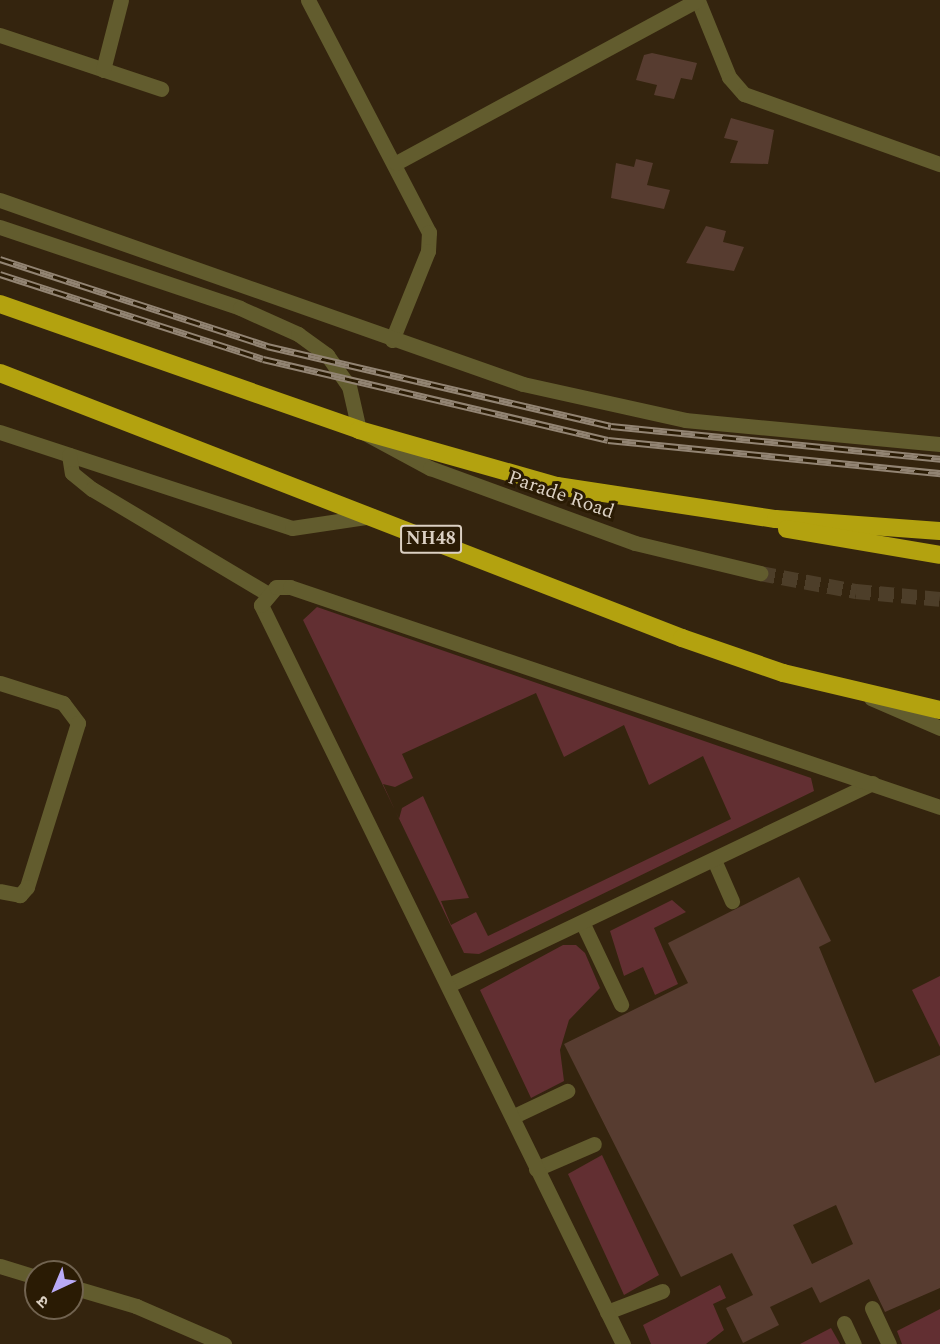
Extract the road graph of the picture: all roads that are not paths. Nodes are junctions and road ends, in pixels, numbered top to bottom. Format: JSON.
{"nodes":[{"id":1,"x":121,"y":0,"type":"edge"},
{"id":2,"x":308,"y":0,"type":"edge"},
{"id":3,"x":698,"y":2,"type":"edge"},
{"id":4,"x":0,"y":35,"type":"edge"},
{"id":5,"x":104,"y":70,"type":"junction"},
{"id":6,"x":161,"y":89,"type":"dead end"},
{"id":7,"x":396,"y":163,"type":"junction"},
{"id":8,"x":940,"y":164,"type":"edge"},
{"id":9,"x":0,"y":200,"type":"edge"},
{"id":10,"x":0,"y":227,"type":"edge"},
{"id":11,"x":0,"y":304,"type":"edge"},
{"id":12,"x":392,"y":340,"type":"junction"},
{"id":13,"x":0,"y":373,"type":"edge"},
{"id":14,"x":359,"y":429,"type":"junction"},
{"id":15,"x":0,"y":432,"type":"edge"},
{"id":16,"x":940,"y":444,"type":"edge"},
{"id":17,"x":69,"y":455,"type":"junction"},
{"id":18,"x":743,"y":514,"type":"junction"},
{"id":19,"x":372,"y":516,"type":"junction"},
{"id":20,"x":940,"y":531,"type":"edge"},
{"id":21,"x":940,"y":555,"type":"edge"},
{"id":22,"x":760,"y":573,"type":"tunnel mouth"},
{"id":23,"x":268,"y":594,"type":"junction"},
{"id":24,"x":0,"y":682,"type":"edge"},
{"id":25,"x":865,"y":695,"type":"junction"},
{"id":26,"x":940,"y":710,"type":"edge"},
{"id":27,"x":940,"y":728,"type":"edge"},
{"id":28,"x":873,"y":783,"type":"junction"},
{"id":29,"x":940,"y":807,"type":"edge"},
{"id":30,"x":714,"y":860,"type":"junction"},
{"id":31,"x":0,"y":891,"type":"edge"},
{"id":32,"x":732,"y":901,"type":"dead end"},
{"id":33,"x":583,"y":924,"type":"junction"},
{"id":34,"x":451,"y":984,"type":"junction"},
{"id":35,"x":621,"y":1004,"type":"dead end"},
{"id":36,"x":567,"y":1091,"type":"dead end"},
{"id":37,"x":514,"y":1116,"type":"junction"},
{"id":38,"x":594,"y":1144,"type":"dead end"},
{"id":39,"x":536,"y":1169,"type":"junction"},
{"id":40,"x":0,"y":1266,"type":"edge"},
{"id":41,"x":24,"y":1273,"type":"edge"},
{"id":42,"x":84,"y":1291,"type":"edge"},
{"id":43,"x":662,"y":1291,"type":"dead end"},
{"id":44,"x":872,"y":1308,"type":"dead end"},
{"id":45,"x":607,"y":1312,"type":"junction"},
{"id":46,"x":844,"y":1323,"type":"dead end"},
{"id":47,"x":224,"y":1344,"type":"edge"},
{"id":48,"x":622,"y":1344,"type":"edge"},
{"id":49,"x":854,"y":1344,"type":"edge"},
{"id":50,"x":889,"y":1344,"type":"edge"}],
"edges":[{"from":1,"to":5,"type":"street"},
{"from":2,"to":7,"type":"street"},
{"from":3,"to":7,"type":"street"},
{"from":3,"to":8,"type":"street"},
{"from":4,"to":5,"type":"street"},
{"from":5,"to":6,"type":"street"},
{"from":7,"to":12,"type":"street"},
{"from":9,"to":12,"type":"street"},
{"from":10,"to":14,"type":"street"},
{"from":11,"to":14,"type":"highway"},
{"from":12,"to":16,"type":"street"},
{"from":13,"to":19,"type":"highway","number":"NH48"},
{"from":14,"to":18,"type":"highway"},
{"from":14,"to":22,"type":"street","name":"Parade Road"},
{"from":15,"to":17,"type":"street"},
{"from":17,"to":19,"type":"street"},
{"from":17,"to":23,"type":"street"},
{"from":18,"to":20,"type":"highway"},
{"from":18,"to":21,"type":"highway"},
{"from":19,"to":25,"type":"highway","number":"NH48"},
{"from":23,"to":28,"type":"street"},
{"from":23,"to":34,"type":"street"},
{"from":24,"to":31,"type":"street"},
{"from":25,"to":26,"type":"highway","number":"NH48"},
{"from":25,"to":27,"type":"street"},
{"from":28,"to":29,"type":"street"},
{"from":28,"to":30,"type":"street"},
{"from":30,"to":32,"type":"street"},
{"from":30,"to":33,"type":"street"},
{"from":33,"to":34,"type":"street"},
{"from":33,"to":35,"type":"street"},
{"from":34,"to":37,"type":"street"},
{"from":36,"to":37,"type":"street"},
{"from":37,"to":39,"type":"street"},
{"from":38,"to":39,"type":"street"},
{"from":39,"to":45,"type":"street"},
{"from":40,"to":41,"type":"street"},
{"from":42,"to":47,"type":"street"},
{"from":43,"to":45,"type":"street"},
{"from":44,"to":50,"type":"street"},
{"from":45,"to":48,"type":"street"},
{"from":46,"to":49,"type":"street"}]}
